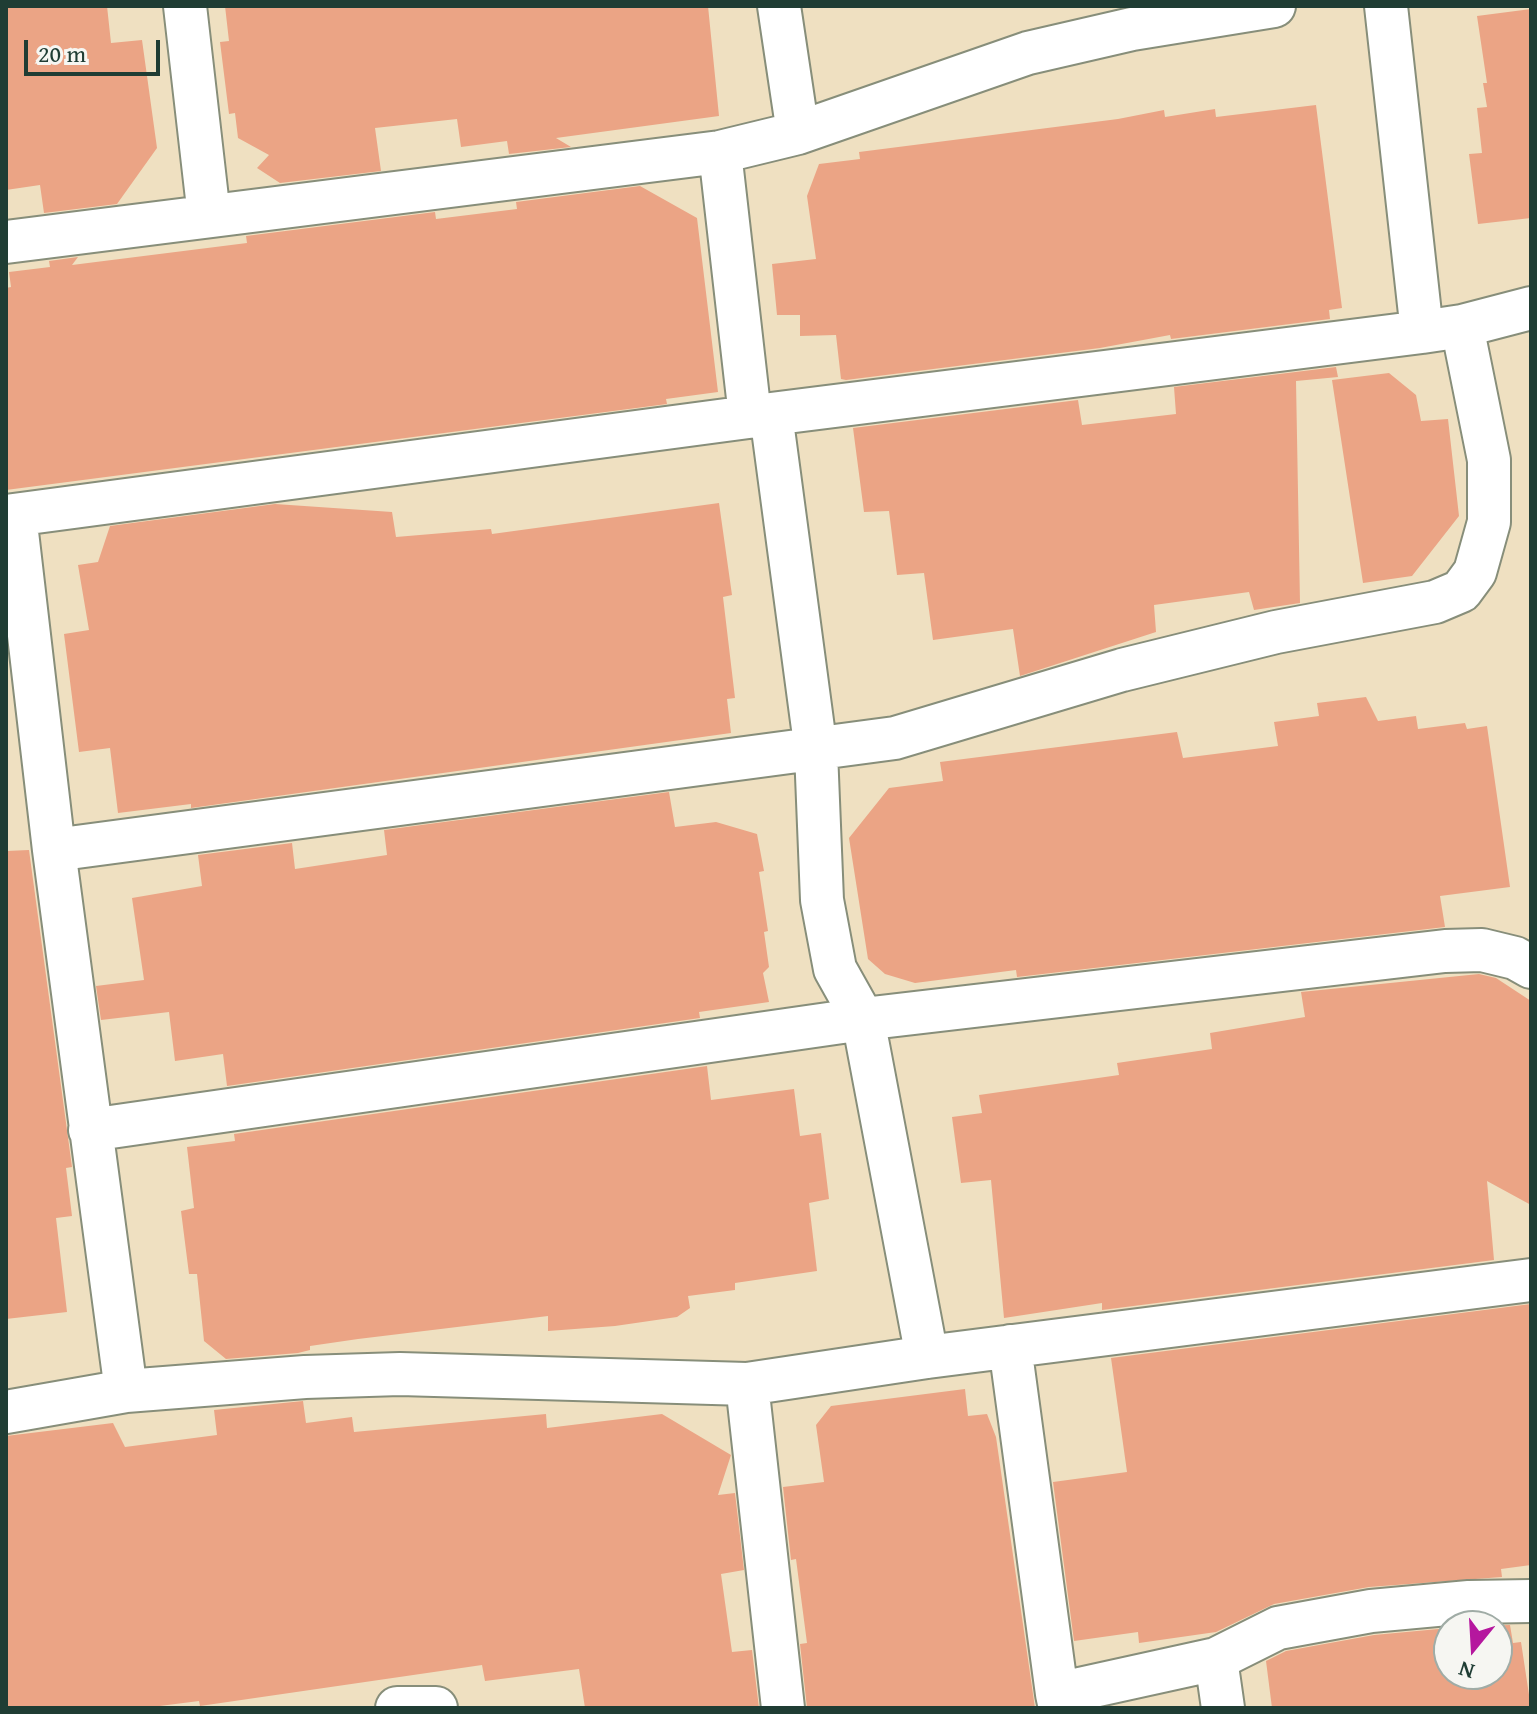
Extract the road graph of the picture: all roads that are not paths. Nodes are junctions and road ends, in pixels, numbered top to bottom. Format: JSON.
{"nodes":[{"id":1,"x":185,"y":6,"type":"edge"},
{"id":2,"x":779,"y":6,"type":"edge"},
{"id":3,"x":1274,"y":6,"type":"edge"},
{"id":4,"x":1386,"y":6,"type":"edge"},
{"id":5,"x":798,"y":133,"type":"junction"},
{"id":6,"x":720,"y":152,"type":"junction"},
{"id":7,"x":209,"y":216,"type":"junction"},
{"id":8,"x":6,"y":242,"type":"edge"},
{"id":9,"x":1531,"y":308,"type":"edge"},
{"id":10,"x":1442,"y":329,"type":"junction"},
{"id":11,"x":760,"y":415,"type":"junction"},
{"id":12,"x":11,"y":516,"type":"edge"},
{"id":13,"x":816,"y":751,"type":"junction"},
{"id":14,"x":54,"y":850,"type":"junction"},
{"id":15,"x":1531,"y":967,"type":"edge"},
{"id":16,"x":863,"y":1019,"type":"junction"},
{"id":17,"x":90,"y":1130,"type":"junction"},
{"id":18,"x":1531,"y":1280,"type":"edge"},
{"id":19,"x":1010,"y":1346,"type":"junction"},
{"id":20,"x":927,"y":1357,"type":"junction"},
{"id":21,"x":747,"y":1384,"type":"junction"},
{"id":22,"x":126,"y":1391,"type":"junction"},
{"id":23,"x":6,"y":1412,"type":"edge"},
{"id":24,"x":1531,"y":1601,"type":"edge"},
{"id":25,"x":1216,"y":1659,"type":"junction"},
{"id":26,"x":1059,"y":1701,"type":"edge"},
{"id":27,"x":397,"y":1708,"type":"edge"},
{"id":28,"x":436,"y":1708,"type":"edge"},
{"id":29,"x":783,"y":1708,"type":"edge"},
{"id":30,"x":1223,"y":1708,"type":"edge"}],
"edges":[{"from":1,"to":7,"type":"street"},
{"from":2,"to":5,"type":"street"},
{"from":3,"to":5,"type":"street"},
{"from":4,"to":10,"type":"street"},
{"from":5,"to":6,"type":"street"},
{"from":6,"to":7,"type":"street"},
{"from":6,"to":11,"type":"street"},
{"from":7,"to":8,"type":"street"},
{"from":9,"to":10,"type":"street"},
{"from":10,"to":11,"type":"street"},
{"from":10,"to":13,"type":"street"},
{"from":11,"to":12,"type":"street"},
{"from":11,"to":13,"type":"street"},
{"from":12,"to":14,"type":"street"},
{"from":13,"to":14,"type":"street"},
{"from":13,"to":16,"type":"street"},
{"from":14,"to":17,"type":"street"},
{"from":15,"to":16,"type":"street"},
{"from":16,"to":17,"type":"street"},
{"from":16,"to":20,"type":"street"},
{"from":17,"to":22,"type":"street"},
{"from":18,"to":19,"type":"street"},
{"from":19,"to":20,"type":"street"},
{"from":19,"to":26,"type":"street"},
{"from":20,"to":21,"type":"street"},
{"from":21,"to":22,"type":"street"},
{"from":21,"to":29,"type":"street"},
{"from":22,"to":23,"type":"street"},
{"from":24,"to":25,"type":"street"},
{"from":25,"to":26,"type":"street"},
{"from":25,"to":30,"type":"street"},
{"from":27,"to":28,"type":"street"}]}
